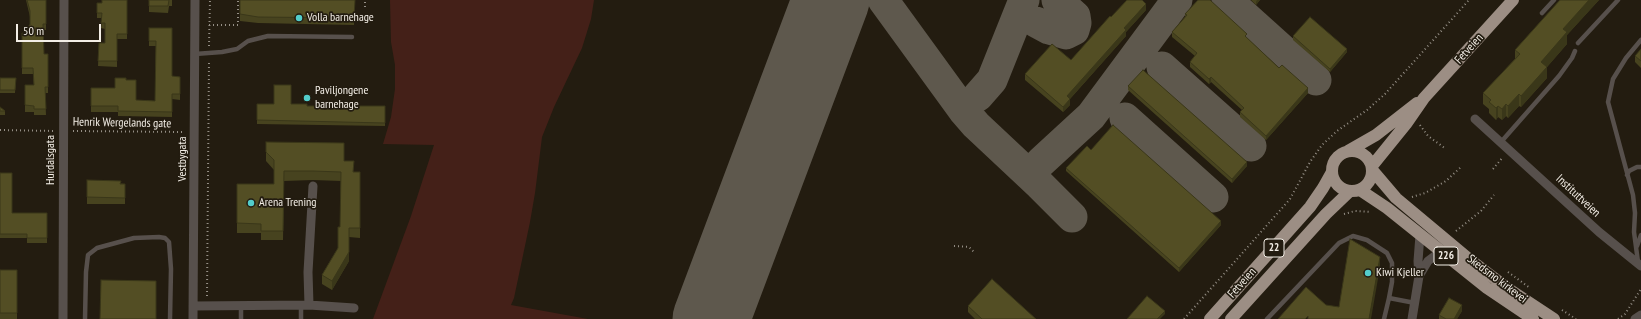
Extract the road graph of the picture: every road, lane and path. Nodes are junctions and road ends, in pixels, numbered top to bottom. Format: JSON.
{"nodes":[{"id":1,"x":64,"y":0,"type":"edge"},
{"id":2,"x":195,"y":0,"type":"edge"},
{"id":3,"x":210,"y":0,"type":"edge"},
{"id":4,"x":238,"y":0,"type":"edge"},
{"id":5,"x":365,"y":0,"type":"edge"},
{"id":6,"x":1469,"y":0,"type":"edge"},
{"id":7,"x":1513,"y":0,"type":"edge"},
{"id":8,"x":1554,"y":0,"type":"edge"},
{"id":9,"x":1618,"y":0,"type":"edge"},
{"id":10,"x":365,"y":7,"type":"dead end"},
{"id":11,"x":1542,"y":13,"type":"dead end"},
{"id":12,"x":209,"y":25,"type":"junction"},
{"id":13,"x":352,"y":37,"type":"dead end"},
{"id":14,"x":1641,"y":40,"type":"edge"},
{"id":15,"x":1578,"y":43,"type":"dead end"},
{"id":16,"x":1575,"y":51,"type":"dead end"},
{"id":17,"x":209,"y":53,"type":"junction"},
{"id":18,"x":195,"y":54,"type":"junction"},
{"id":19,"x":1424,"y":98,"type":"junction"},
{"id":20,"x":1475,"y":118,"type":"dead end"},
{"id":21,"x":1418,"y":120,"type":"dead end"},
{"id":22,"x":0,"y":130,"type":"edge"},
{"id":23,"x":63,"y":131,"type":"junction"},
{"id":24,"x":195,"y":132,"type":"junction"},
{"id":25,"x":1501,"y":142,"type":"junction"},
{"id":26,"x":1446,"y":149,"type":"dead end"},
{"id":27,"x":1509,"y":150,"type":"junction"},
{"id":28,"x":1348,"y":151,"type":"junction"},
{"id":29,"x":1461,"y":166,"type":"dead end"},
{"id":30,"x":1641,"y":167,"type":"edge"},
{"id":31,"x":1373,"y":168,"type":"junction"},
{"id":32,"x":1493,"y":169,"type":"dead end"},
{"id":33,"x":1332,"y":172,"type":"junction"},
{"id":34,"x":1627,"y":174,"type":"junction"},
{"id":35,"x":313,"y":186,"type":"dead end"},
{"id":36,"x":1355,"y":191,"type":"junction"},
{"id":37,"x":1494,"y":196,"type":"dead end"},
{"id":38,"x":1410,"y":198,"type":"dead end"},
{"id":39,"x":1374,"y":213,"type":"dead end"},
{"id":40,"x":1342,"y":215,"type":"dead end"},
{"id":41,"x":1456,"y":231,"type":"dead end"},
{"id":42,"x":1420,"y":235,"type":"junction"},
{"id":43,"x":1641,"y":235,"type":"edge"},
{"id":44,"x":954,"y":246,"type":"dead end"},
{"id":45,"x":1636,"y":248,"type":"junction"},
{"id":46,"x":974,"y":252,"type":"dead end"},
{"id":47,"x":1440,"y":252,"type":"junction"},
{"id":48,"x":1640,"y":265,"type":"edge"},
{"id":49,"x":1419,"y":276,"type":"junction"},
{"id":50,"x":1641,"y":289,"type":"edge"},
{"id":51,"x":1389,"y":298,"type":"junction"},
{"id":52,"x":1415,"y":303,"type":"junction"},
{"id":53,"x":305,"y":305,"type":"junction"},
{"id":54,"x":193,"y":306,"type":"junction"},
{"id":55,"x":206,"y":306,"type":"junction"},
{"id":56,"x":241,"y":306,"type":"junction"},
{"id":57,"x":354,"y":308,"type":"dead end"},
{"id":58,"x":1641,"y":315,"type":"edge"},
{"id":59,"x":63,"y":319,"type":"edge"},
{"id":60,"x":85,"y":319,"type":"edge"},
{"id":61,"x":170,"y":319,"type":"edge"},
{"id":62,"x":193,"y":319,"type":"edge"},
{"id":63,"x":241,"y":319,"type":"edge"},
{"id":64,"x":302,"y":319,"type":"edge"},
{"id":65,"x":1184,"y":319,"type":"edge"},
{"id":66,"x":1210,"y":319,"type":"edge"},
{"id":67,"x":1231,"y":319,"type":"edge"},
{"id":68,"x":1267,"y":319,"type":"edge"},
{"id":69,"x":1384,"y":319,"type":"edge"},
{"id":70,"x":1412,"y":319,"type":"edge"},
{"id":71,"x":1533,"y":319,"type":"edge"},
{"id":72,"x":1554,"y":319,"type":"edge"},
{"id":73,"x":1618,"y":319,"type":"edge"},
{"id":74,"x":1635,"y":319,"type":"edge"}],
"edges":[{"from":1,"to":23,"type":"street","name":"Hurdalsgata"},
{"from":2,"to":18,"type":"street","name":"Vestbygata"},
{"from":3,"to":12,"type":"path"},
{"from":4,"to":12,"type":"path"},
{"from":5,"to":10,"type":"path"},
{"from":6,"to":65,"type":"path"},
{"from":7,"to":19,"type":"highway","name":"Fetveien","number":"22"},
{"from":8,"to":11,"type":"lane"},
{"from":9,"to":15,"type":"lane"},
{"from":12,"to":17,"type":"path"},
{"from":13,"to":17,"type":"lane"},
{"from":14,"to":34,"type":"lane"},
{"from":16,"to":25,"type":"lane"},
{"from":17,"to":18,"type":"lane"},
{"from":17,"to":55,"type":"path"},
{"from":18,"to":24,"type":"street","name":"Vestbygata"},
{"from":19,"to":28,"type":"highway","name":"Fetveien","number":"22"},
{"from":19,"to":31,"type":"highway","name":"Fetveien","number":"22"},
{"from":20,"to":25,"type":"street","name":"Instituttveien"},
{"from":21,"to":26,"type":"path"},
{"from":22,"to":23,"type":"path","name":"Henrik Wergelands gate"},
{"from":23,"to":24,"type":"path","name":"Henrik Wergelands gate"},
{"from":23,"to":59,"type":"street","name":"Hurdalsgata"},
{"from":24,"to":54,"type":"street","name":"Vestbygata"},
{"from":25,"to":27,"type":"street","name":"Instituttveien"},
{"from":27,"to":32,"type":"path"},
{"from":27,"to":48,"type":"street","name":"Instituttveien"},
{"from":28,"to":31,"type":"highway"},
{"from":28,"to":33,"type":"highway","number":"22"},
{"from":29,"to":38,"type":"path"},
{"from":30,"to":34,"type":"lane"},
{"from":31,"to":36,"type":"highway","number":"22"},
{"from":31,"to":72,"type":"highway","name":"Skedsmo kirkevei","number":"226"},
{"from":33,"to":36,"type":"highway"},
{"from":33,"to":66,"type":"highway","name":"Fetveien","number":"22"},
{"from":34,"to":45,"type":"lane"},
{"from":35,"to":53,"type":"street"},
{"from":36,"to":42,"type":"highway","name":"Skedsmo kirkevei","number":"226"},
{"from":36,"to":67,"type":"highway","name":"Fetveien","number":"22"},
{"from":37,"to":41,"type":"path"},
{"from":39,"to":40,"type":"path"},
{"from":42,"to":47,"type":"highway","name":"Skedsmo kirkevei","number":"226"},
{"from":42,"to":49,"type":"street"},
{"from":43,"to":45,"type":"lane"},
{"from":44,"to":46,"type":"path"},
{"from":45,"to":48,"type":"lane"},
{"from":47,"to":49,"type":"street"},
{"from":47,"to":71,"type":"highway","name":"Skedsmo kirkevei","number":"226"},
{"from":49,"to":52,"type":"street"},
{"from":50,"to":73,"type":"path"},
{"from":51,"to":52,"type":"lane"},
{"from":51,"to":68,"type":"lane"},
{"from":51,"to":69,"type":"lane"},
{"from":52,"to":70,"type":"street"},
{"from":53,"to":56,"type":"street"},
{"from":53,"to":57,"type":"street"},
{"from":53,"to":64,"type":"lane"},
{"from":54,"to":55,"type":"street"},
{"from":54,"to":62,"type":"street","name":"Vestbygata"},
{"from":55,"to":56,"type":"street"},
{"from":56,"to":63,"type":"lane"},
{"from":58,"to":74,"type":"street"},
{"from":60,"to":61,"type":"lane"}]}
